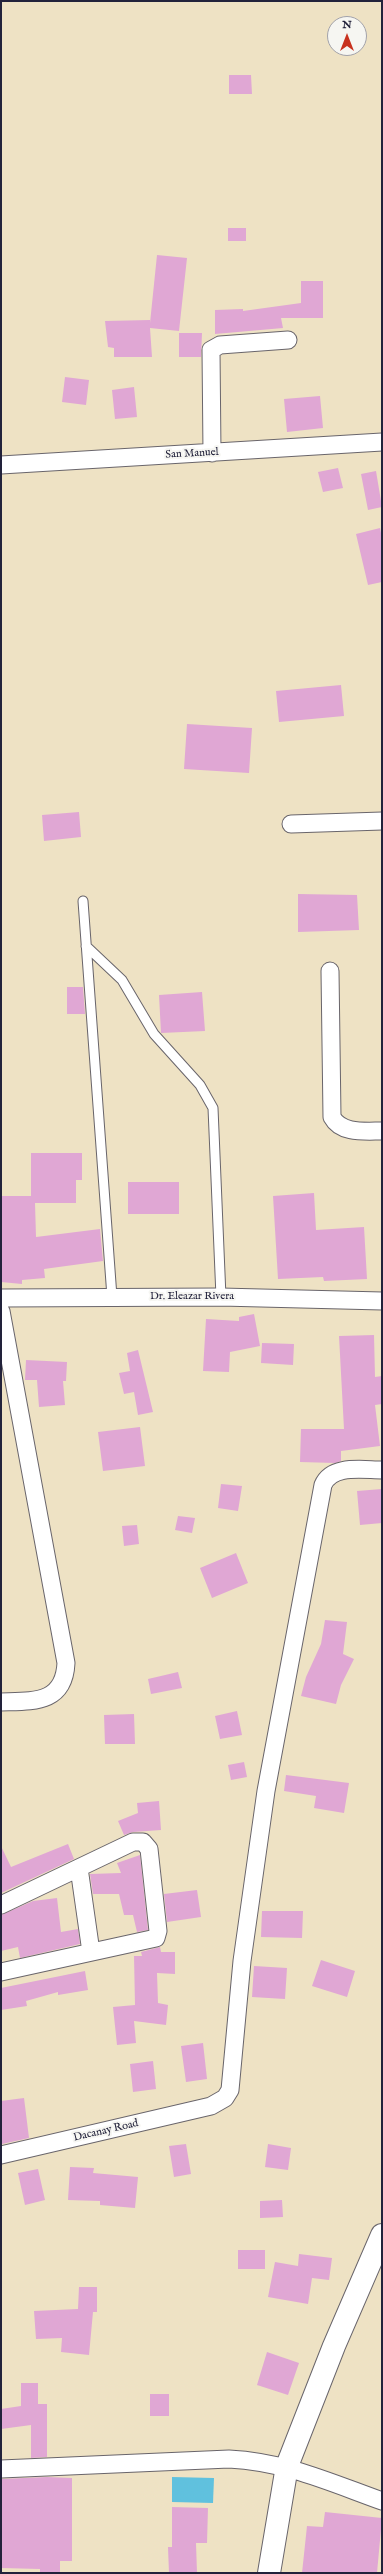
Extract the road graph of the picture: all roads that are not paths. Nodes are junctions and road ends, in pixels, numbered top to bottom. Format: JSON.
{"nodes":[{"id":1,"x":288,"y":340,"type":"dead end"},
{"id":2,"x":382,"y":442,"type":"edge"},
{"id":3,"x":212,"y":453,"type":"junction"},
{"id":4,"x":1,"y":465,"type":"edge"},
{"id":5,"x":382,"y":821,"type":"edge"},
{"id":6,"x":291,"y":824,"type":"dead end"},
{"id":7,"x":83,"y":901,"type":"dead end"},
{"id":8,"x":86,"y":946,"type":"junction"},
{"id":9,"x":330,"y":971,"type":"dead end"},
{"id":10,"x":382,"y":1132,"type":"edge"},
{"id":11,"x":112,"y":1297,"type":"junction"},
{"id":12,"x":220,"y":1297,"type":"junction"},
{"id":13,"x":1,"y":1298,"type":"edge"},
{"id":14,"x":382,"y":1301,"type":"edge"},
{"id":15,"x":1,"y":1311,"type":"edge"},
{"id":16,"x":382,"y":1470,"type":"edge"},
{"id":17,"x":1,"y":1702,"type":"edge"},
{"id":18,"x":79,"y":1868,"type":"junction"},
{"id":19,"x":1,"y":1905,"type":"edge"},
{"id":20,"x":92,"y":1952,"type":"junction"},
{"id":21,"x":1,"y":1972,"type":"edge"},
{"id":22,"x":1,"y":2155,"type":"edge"},
{"id":23,"x":382,"y":2235,"type":"edge"},
{"id":24,"x":287,"y":2466,"type":"junction"},
{"id":25,"x":1,"y":2469,"type":"edge"},
{"id":26,"x":382,"y":2501,"type":"edge"},
{"id":27,"x":269,"y":2573,"type":"edge"}],
"edges":[{"from":1,"to":3,"type":"street"},
{"from":2,"to":3,"type":"street","name":"San Manuel"},
{"from":3,"to":4,"type":"street","name":"San Manuel"},
{"from":5,"to":6,"type":"street"},
{"from":7,"to":8,"type":"lane"},
{"from":8,"to":11,"type":"lane"},
{"from":8,"to":12,"type":"lane"},
{"from":9,"to":10,"type":"street"},
{"from":11,"to":12,"type":"street","name":"Dr. Eleazar Rivera"},
{"from":11,"to":13,"type":"street","name":"Dr. Eleazar Rivera"},
{"from":12,"to":14,"type":"street","name":"Dr. Eleazar Rivera"},
{"from":15,"to":17,"type":"street"},
{"from":16,"to":22,"type":"street","name":"Dacanay Road"},
{"from":18,"to":19,"type":"street"},
{"from":18,"to":20,"type":"street"},
{"from":18,"to":20,"type":"street"},
{"from":20,"to":21,"type":"street"},
{"from":23,"to":24,"type":"street"},
{"from":24,"to":25,"type":"street"},
{"from":24,"to":26,"type":"street"},
{"from":24,"to":27,"type":"street"}]}
